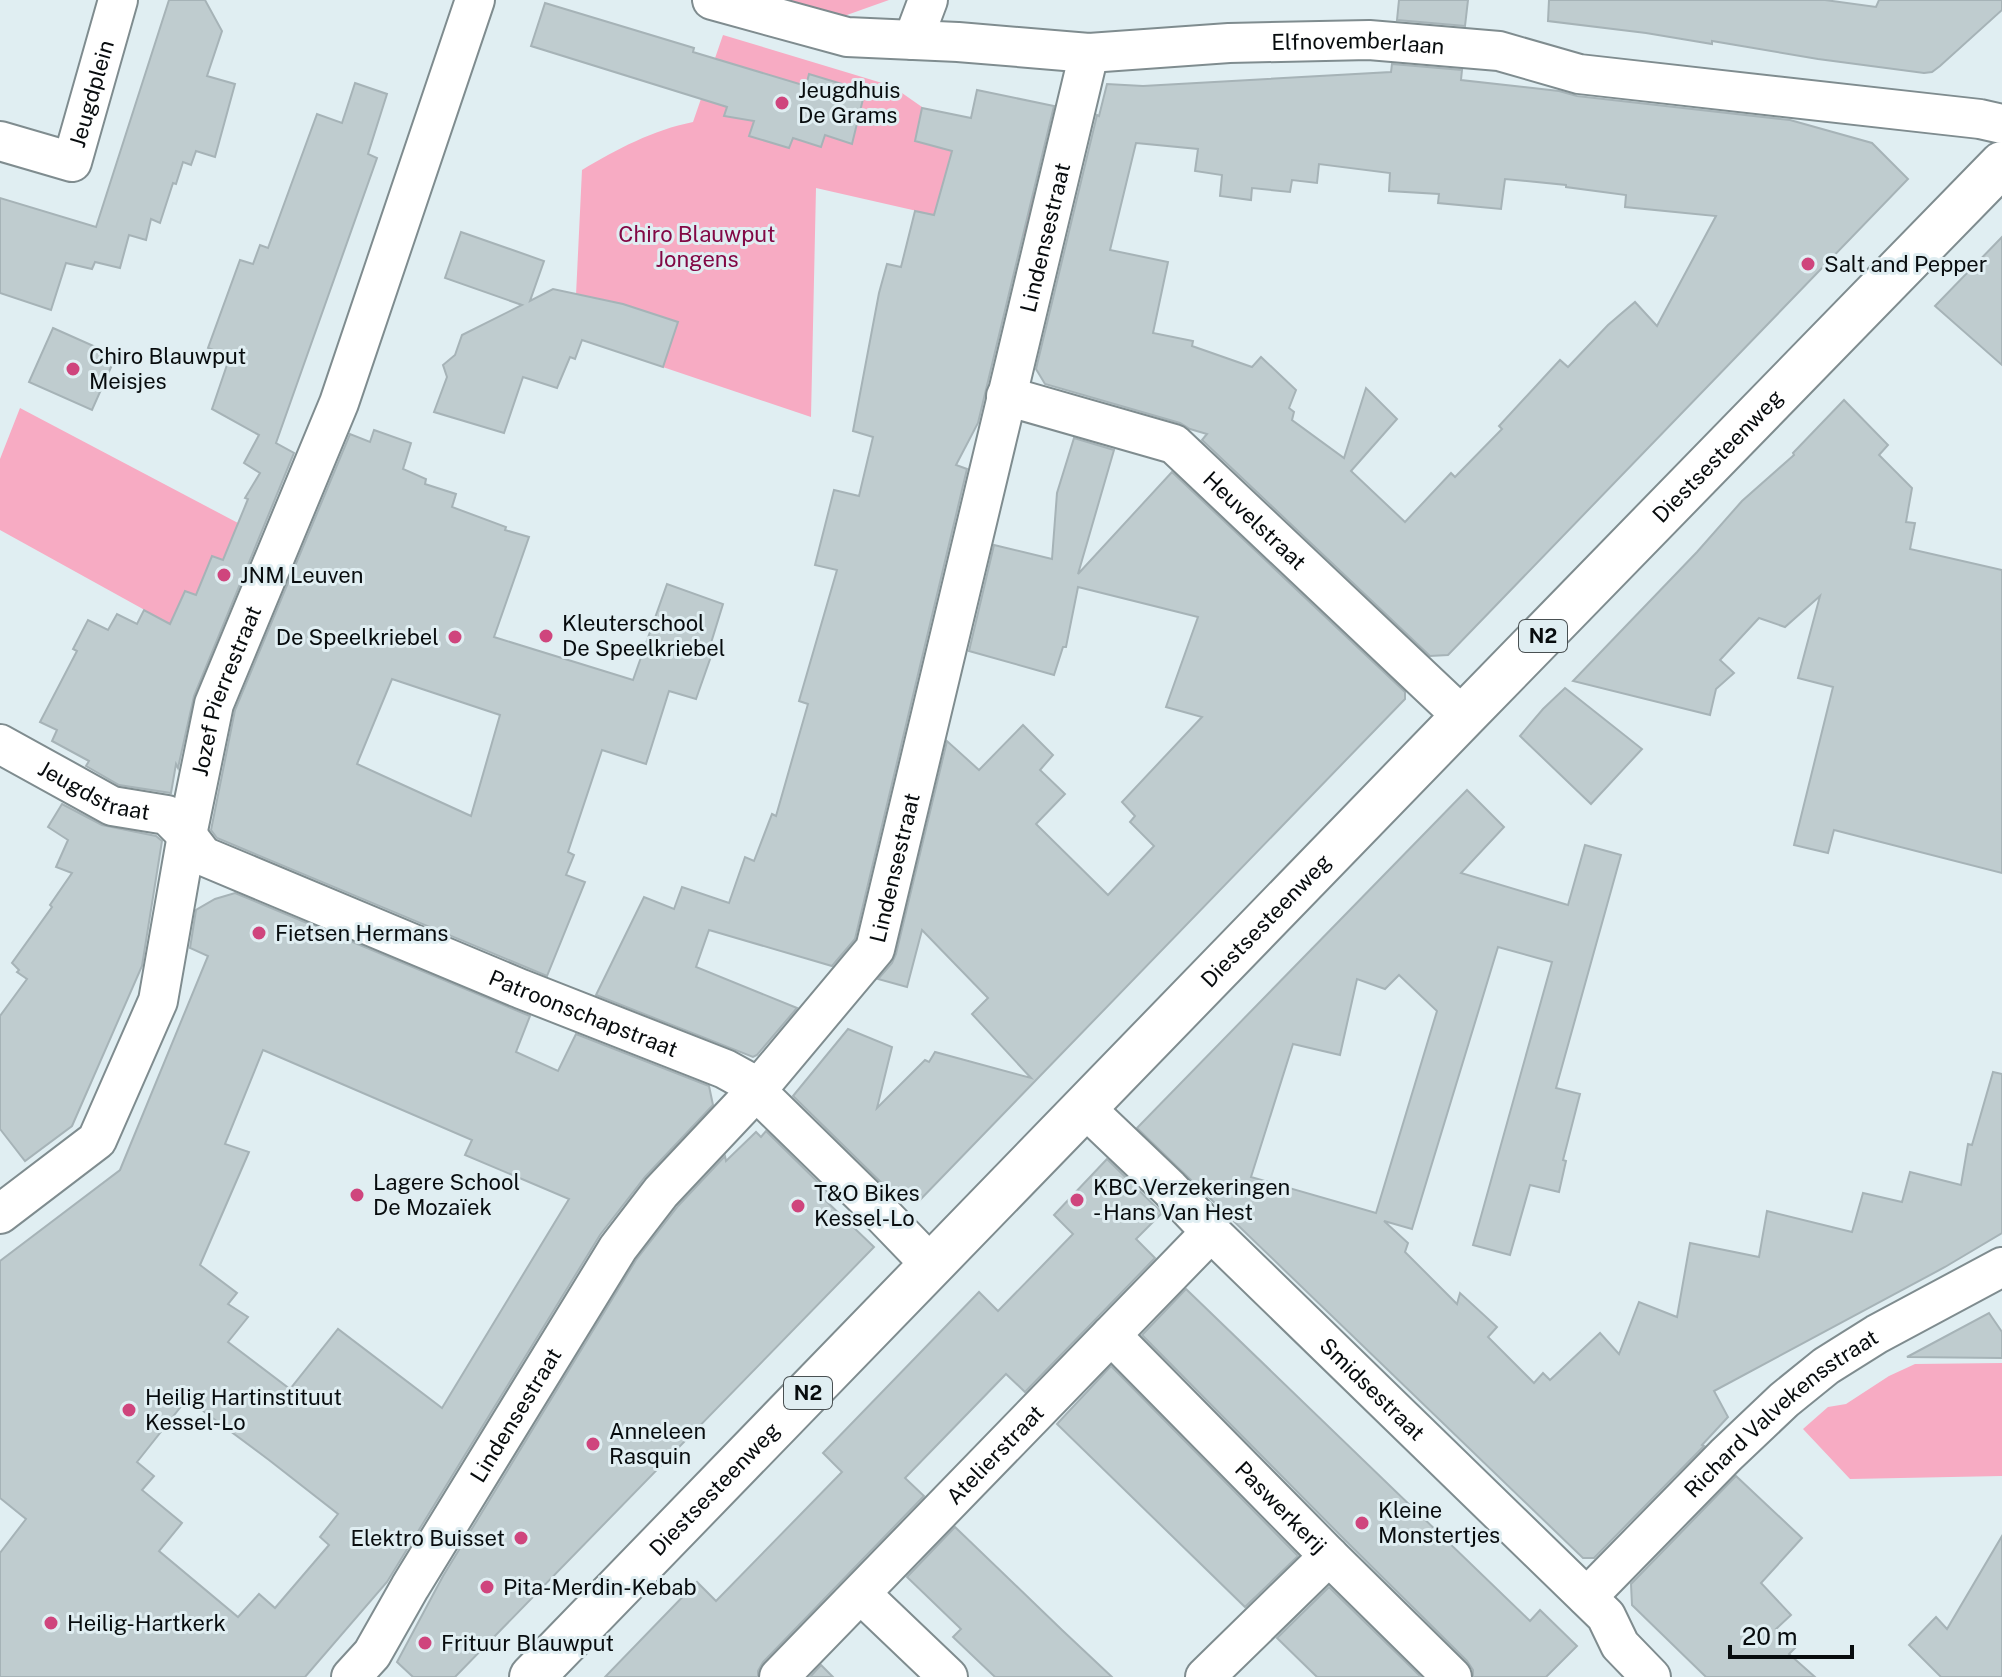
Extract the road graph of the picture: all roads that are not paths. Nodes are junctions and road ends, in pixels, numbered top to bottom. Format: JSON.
{"nodes":[{"id":1,"x":118,"y":0,"type":"edge"},
{"id":2,"x":475,"y":0,"type":"edge"},
{"id":3,"x":712,"y":0,"type":"edge"},
{"id":4,"x":928,"y":0,"type":"edge"},
{"id":5,"x":913,"y":40,"type":"junction"},
{"id":6,"x":1089,"y":53,"type":"junction"},
{"id":7,"x":2002,"y":124,"type":"edge"},
{"id":8,"x":0,"y":141,"type":"edge"},
{"id":9,"x":2002,"y":164,"type":"edge"},
{"id":10,"x":1006,"y":396,"type":"junction"},
{"id":11,"x":1463,"y":717,"type":"junction"},
{"id":12,"x":0,"y":744,"type":"edge"},
{"id":13,"x":187,"y":835,"type":"junction"},
{"id":14,"x":756,"y":1091,"type":"junction"},
{"id":15,"x":1085,"y":1108,"type":"junction"},
{"id":16,"x":0,"y":1214,"type":"edge"},
{"id":17,"x":1211,"y":1232,"type":"junction"},
{"id":18,"x":932,"y":1266,"type":"junction"},
{"id":19,"x":2002,"y":1267,"type":"edge"},
{"id":20,"x":1111,"y":1335,"type":"junction"},
{"id":21,"x":1329,"y":1556,"type":"junction"},
{"id":22,"x":861,"y":1594,"type":"junction"},
{"id":23,"x":1587,"y":1597,"type":"junction"},
{"id":24,"x":1636,"y":1672,"type":"edge"},
{"id":25,"x":351,"y":1677,"type":"edge"},
{"id":26,"x":532,"y":1677,"type":"edge"},
{"id":27,"x":779,"y":1677,"type":"edge"},
{"id":28,"x":948,"y":1677,"type":"edge"},
{"id":29,"x":1205,"y":1677,"type":"edge"},
{"id":30,"x":1452,"y":1677,"type":"edge"}],
"edges":[{"from":1,"to":8,"type":"street","name":"Jeugdplein"},
{"from":2,"to":13,"type":"street","name":"Jozef Pierrestraat"},
{"from":3,"to":5,"type":"street","name":"Elfnovemberlaan"},
{"from":4,"to":5,"type":"street"},
{"from":5,"to":6,"type":"street","name":"Elfnovemberlaan"},
{"from":6,"to":7,"type":"street","name":"Elfnovemberlaan"},
{"from":6,"to":10,"type":"street","name":"Lindensestraat"},
{"from":9,"to":11,"type":"main road","name":"Diestsesteenweg","number":"N2"},
{"from":10,"to":11,"type":"street","name":"Heuvelstraat"},
{"from":10,"to":14,"type":"street","name":"Lindensestraat"},
{"from":11,"to":15,"type":"main road","name":"Diestsesteenweg","number":"N2"},
{"from":12,"to":13,"type":"street","name":"Jeugdstraat"},
{"from":13,"to":14,"type":"street","name":"Patroonschapstraat"},
{"from":13,"to":16,"type":"street","name":"Jozef Pierrestraat"},
{"from":14,"to":18,"type":"street","name":"Patroonschapstraat"},
{"from":14,"to":25,"type":"street","name":"Lindensestraat"},
{"from":15,"to":17,"type":"street","name":"Smidsestraat"},
{"from":15,"to":18,"type":"main road","name":"Diestsesteenweg","number":"N2"},
{"from":17,"to":20,"type":"street","name":"Atelierstraat"},
{"from":17,"to":23,"type":"street","name":"Smidsestraat"},
{"from":18,"to":26,"type":"main road","name":"Diestsesteenweg","number":"N2"},
{"from":19,"to":23,"type":"street","name":"Richard Valvekensstraat"},
{"from":20,"to":21,"type":"street","name":"Paswerkerij"},
{"from":20,"to":22,"type":"street","name":"Atelierstraat"},
{"from":21,"to":29,"type":"street"},
{"from":21,"to":30,"type":"street","name":"Paswerkerij"},
{"from":22,"to":27,"type":"street","name":"Atelierstraat"},
{"from":22,"to":28,"type":"street"},
{"from":23,"to":24,"type":"street","name":"Smidsestraat"}]}
